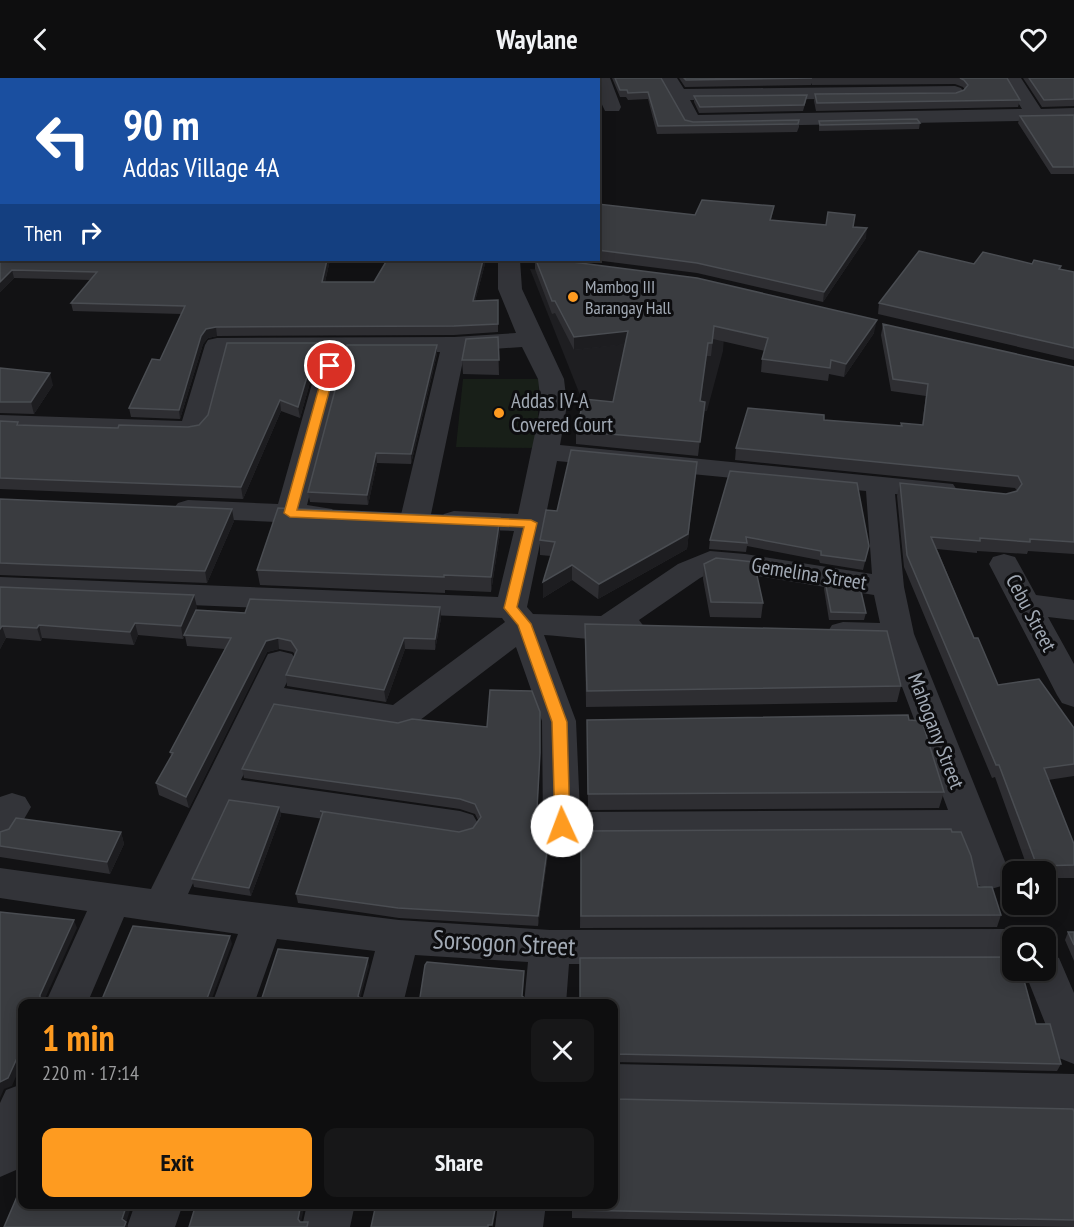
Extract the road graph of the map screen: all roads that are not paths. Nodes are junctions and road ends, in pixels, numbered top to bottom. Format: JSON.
{"nodes":[{"id":1,"x":601,"y":78,"type":"edge"},
{"id":2,"x":668,"y":78,"type":"edge"},
{"id":3,"x":1012,"y":78,"type":"edge"},
{"id":4,"x":952,"y":85,"type":"edge"},
{"id":5,"x":678,"y":95,"type":"junction"},
{"id":6,"x":612,"y":107,"type":"dead end"},
{"id":7,"x":1074,"y":114,"type":"edge"},
{"id":8,"x":1035,"y":115,"type":"junction"},
{"id":9,"x":972,"y":116,"type":"junction"},
{"id":10,"x":509,"y":261,"type":"edge"},
{"id":11,"x":531,"y":339,"type":"junction"},
{"id":12,"x":336,"y":344,"type":"junction"},
{"id":13,"x":454,"y":344,"type":"junction"},
{"id":14,"x":0,"y":423,"type":"edge"},
{"id":15,"x":545,"y":452,"type":"junction"},
{"id":16,"x":880,"y":484,"type":"junction"},
{"id":17,"x":969,"y":492,"type":"edge"},
{"id":18,"x":162,"y":508,"type":"edge"},
{"id":19,"x":290,"y":513,"type":"junction"},
{"id":20,"x":347,"y":516,"type":"edge"},
{"id":21,"x":531,"y":523,"type":"junction"},
{"id":22,"x":1004,"y":564,"type":"dead end"},
{"id":23,"x":0,"y":587,"type":"edge"},
{"id":24,"x":888,"y":587,"type":"junction"},
{"id":25,"x":1026,"y":604,"type":"junction"},
{"id":26,"x":1074,"y":610,"type":"edge"},
{"id":27,"x":517,"y":616,"type":"junction"},
{"id":28,"x":606,"y":628,"type":"junction"},
{"id":29,"x":653,"y":629,"type":"edge"},
{"id":30,"x":816,"y":632,"type":"edge"},
{"id":31,"x":898,"y":634,"type":"junction"},
{"id":32,"x":280,"y":662,"type":"dead end"},
{"id":33,"x":1074,"y":695,"type":"edge"},
{"id":34,"x":263,"y":698,"type":"junction"},
{"id":35,"x":930,"y":716,"type":"junction"},
{"id":36,"x":894,"y":717,"type":"edge"},
{"id":37,"x":595,"y":721,"type":"edge"},
{"id":38,"x":559,"y":722,"type":"junction"},
{"id":39,"x":217,"y":790,"type":"junction"},
{"id":40,"x":460,"y":825,"type":"dead end"},
{"id":41,"x":972,"y":825,"type":"junction"},
{"id":42,"x":991,"y":874,"type":"dead end"},
{"id":43,"x":0,"y":883,"type":"edge"},
{"id":44,"x":112,"y":899,"type":"junction"},
{"id":45,"x":162,"y":907,"type":"junction"},
{"id":46,"x":263,"y":921,"type":"junction"},
{"id":47,"x":399,"y":937,"type":"junction"},
{"id":48,"x":1002,"y":946,"type":"edge"},
{"id":49,"x":550,"y":947,"type":"junction"},
{"id":50,"x":1048,"y":981,"type":"edge"},
{"id":51,"x":68,"y":999,"type":"edge"},
{"id":52,"x":235,"y":999,"type":"edge"},
{"id":53,"x":383,"y":999,"type":"edge"},
{"id":54,"x":545,"y":999,"type":"edge"},
{"id":55,"x":1074,"y":1045,"type":"edge"},
{"id":56,"x":618,"y":1084,"type":"edge"},
{"id":57,"x":1074,"y":1094,"type":"edge"},
{"id":58,"x":18,"y":1113,"type":"edge"},
{"id":59,"x":0,"y":1155,"type":"edge"},
{"id":60,"x":157,"y":1209,"type":"edge"},
{"id":61,"x":330,"y":1209,"type":"edge"},
{"id":62,"x":521,"y":1209,"type":"edge"},
{"id":63,"x":151,"y":1227,"type":"edge"},
{"id":64,"x":326,"y":1227,"type":"edge"},
{"id":65,"x":519,"y":1227,"type":"edge"}],
"edges":[{"from":1,"to":6,"type":"street"},
{"from":2,"to":5,"type":"street"},
{"from":3,"to":8,"type":"street"},
{"from":4,"to":5,"type":"street"},
{"from":4,"to":9,"type":"street"},
{"from":5,"to":9,"type":"street"},
{"from":7,"to":8,"type":"street"},
{"from":8,"to":9,"type":"street"},
{"from":10,"to":11,"type":"street"},
{"from":11,"to":13,"type":"street"},
{"from":11,"to":15,"type":"street"},
{"from":12,"to":13,"type":"street"},
{"from":12,"to":14,"type":"street"},
{"from":12,"to":19,"type":"street"},
{"from":13,"to":21,"type":"street"},
{"from":15,"to":16,"type":"street"},
{"from":15,"to":21,"type":"street"},
{"from":16,"to":17,"type":"street"},
{"from":16,"to":24,"type":"street","name":"Mahogany Street"},
{"from":18,"to":19,"type":"street"},
{"from":19,"to":20,"type":"street"},
{"from":21,"to":27,"type":"street"},
{"from":22,"to":25,"type":"street","name":"Cebu Street"},
{"from":23,"to":27,"type":"street"},
{"from":24,"to":28,"type":"street","name":"Gemelina Street"},
{"from":24,"to":31,"type":"street","name":"Mahogany Street"},
{"from":25,"to":26,"type":"street"},
{"from":25,"to":33,"type":"street","name":"Cebu Street"},
{"from":27,"to":28,"type":"street"},
{"from":27,"to":34,"type":"street"},
{"from":27,"to":38,"type":"street"},
{"from":28,"to":29,"type":"street"},
{"from":30,"to":31,"type":"street"},
{"from":31,"to":35,"type":"street","name":"Mahogany Street"},
{"from":32,"to":34,"type":"street"},
{"from":34,"to":39,"type":"street"},
{"from":35,"to":36,"type":"street"},
{"from":35,"to":41,"type":"street","name":"Mahogany Street"},
{"from":37,"to":38,"type":"street"},
{"from":38,"to":41,"type":"street"},
{"from":39,"to":40,"type":"street"},
{"from":39,"to":45,"type":"street"},
{"from":41,"to":42,"type":"street","name":"Mahogany Street"},
{"from":43,"to":44,"type":"street","name":"Sorsogon Street"},
{"from":44,"to":45,"type":"street","name":"Sorsogon Street"},
{"from":44,"to":51,"type":"street"},
{"from":45,"to":46,"type":"street","name":"Sorsogon Street"},
{"from":46,"to":47,"type":"street","name":"Sorsogon Street"},
{"from":46,"to":52,"type":"street"},
{"from":47,"to":49,"type":"street","name":"Sorsogon Street"},
{"from":47,"to":53,"type":"street"},
{"from":48,"to":49,"type":"street","name":"Sorsogon Street"},
{"from":49,"to":54,"type":"street"},
{"from":50,"to":55,"type":"street"},
{"from":56,"to":57,"type":"street"},
{"from":58,"to":59,"type":"street"},
{"from":60,"to":63,"type":"street"},
{"from":61,"to":64,"type":"street"},
{"from":62,"to":65,"type":"street"}]}
